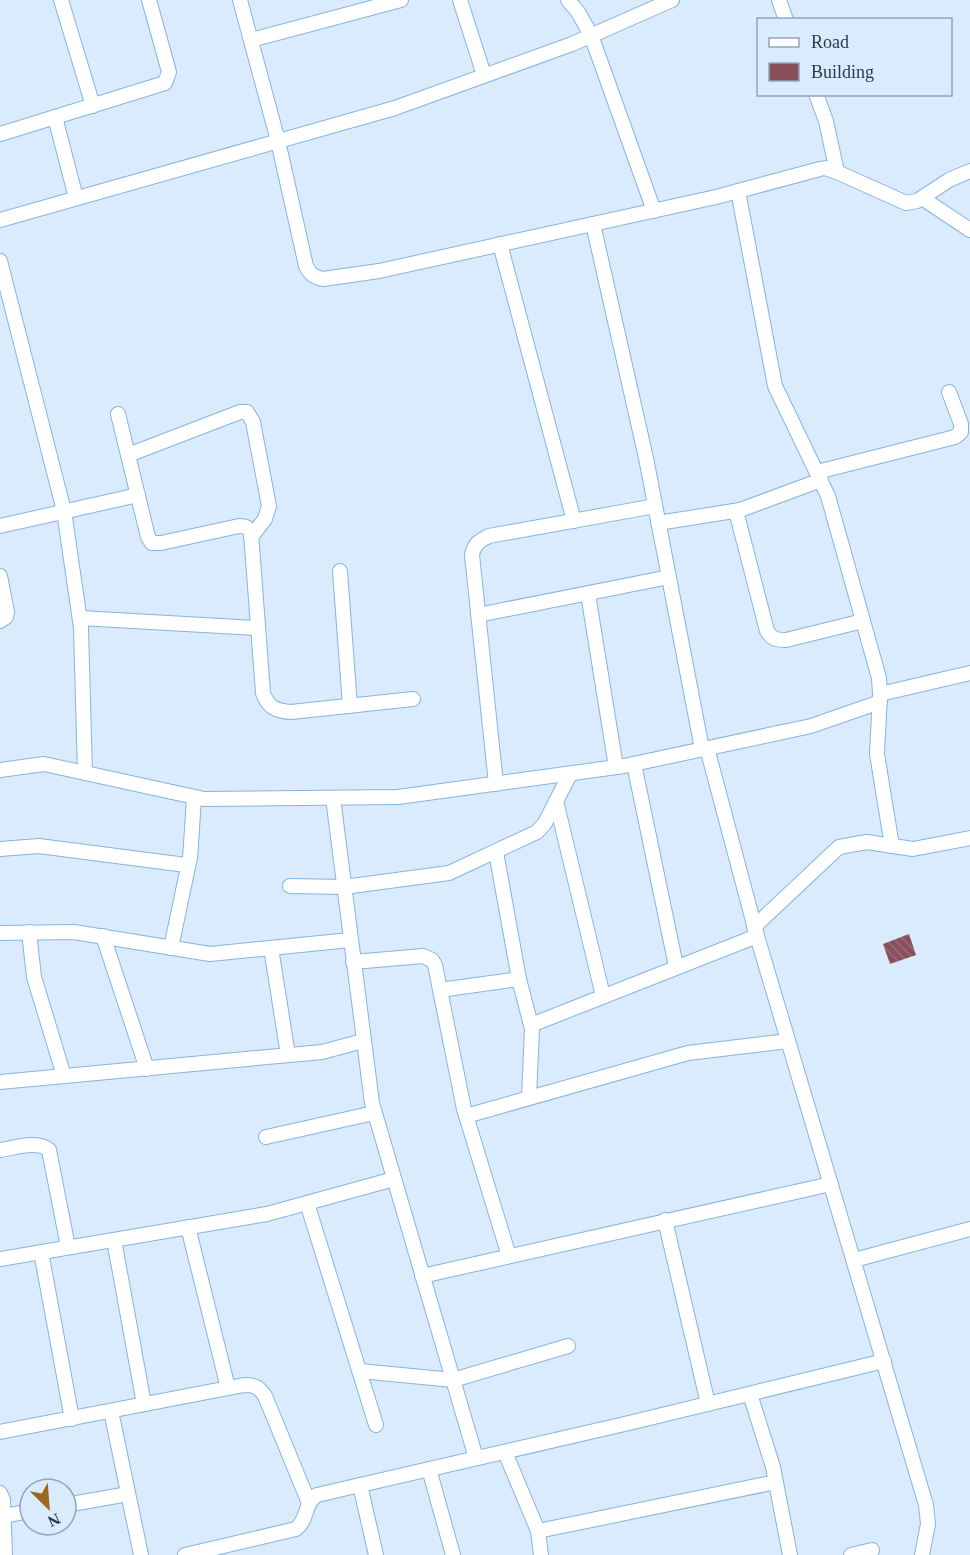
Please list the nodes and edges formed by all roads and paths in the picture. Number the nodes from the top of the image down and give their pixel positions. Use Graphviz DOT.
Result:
graph roads {
  1 [pos="61,0"];
  2 [pos="149,0"];
  3 [pos="240,0"];
  4 [pos="401,0"];
  5 [pos="460,0"];
  6 [pos="568,0"];
  7 [pos="672,0"];
  8 [pos="779,0"];
  9 [pos="785,18"];
  10 [pos="591,35"];
  11 [pos="251,40"];
  12 [pos="484,75"];
  13 [pos="817,96"];
  14 [pos="93,106"];
  15 [pos="55,117"];
  16 [pos="0,134"];
  17 [pos="279,141"];
  18 [pos="970,171"];
  19 [pos="837,172"];
  20 [pos="738,191"];
  21 [pos="76,198"];
  22 [pos="922,198"];
  23 [pos="654,211"];
  24 [pos="0,220"];
  25 [pos="593,224"];
  26 [pos="970,230"];
  27 [pos="500,244"];
  28 [pos="0,261"];
  29 [pos="949,392"];
  30 [pos="118,414"];
  31 [pos="128,455"];
  32 [pos="819,476"];
  33 [pos="138,495"];
  34 [pos="655,506"];
  35 [pos="64,511"];
  36 [pos="736,511"];
  37 [pos="574,520"];
  38 [pos="658,523"];
  39 [pos="0,526"];
  40 [pos="251,537"];
  41 [pos="340,571"];
  42 [pos="0,576"];
  43 [pos="669,577"];
  44 [pos="588,594"];
  45 [pos="478,615"];
  46 [pos="80,618"];
  47 [pos="0,621"];
  48 [pos="863,621"];
  49 [pos="258,628"];
  50 [pos="970,673"];
  51 [pos="880,698"];
  52 [pos="413,699"];
  53 [pos="350,706"];
  54 [pos="705,749"];
  55 [pos="634,764"];
  56 [pos="616,767"];
  57 [pos="0,770"];
  58 [pos="85,773"];
  59 [pos="570,774"];
  60 [pos="496,784"];
  61 [pos="194,798"];
  62 [pos="333,798"];
  63 [pos="556,801"];
  64 [pos="970,838"];
  65 [pos="892,846"];
  66 [pos="0,849"];
  67 [pos="496,852"];
  68 [pos="189,862"];
  69 [pos="290,886"];
  70 [pos="344,887"];
  71 [pos="755,931"];
  72 [pos="28,932"];
  73 [pos="0,933"];
  74 [pos="103,936"];
  75 [pos="350,940"];
  76 [pos="171,948"];
  77 [pos="271,948"];
  78 [pos="353,962"];
  79 [pos="676,966"];
  80 [pos="519,979"];
  81 [pos="440,990"];
  82 [pos="603,996"];
  83 [pos="531,1025"];
  84 [pos="363,1041"];
  85 [pos="788,1041"];
  86 [pos="288,1055"];
  87 [pos="147,1069"];
  88 [pos="64,1076"];
  89 [pos="0,1082"];
  90 [pos="529,1097"];
  91 [pos="374,1113"];
  92 [pos="466,1116"];
  93 [pos="266,1137"];
  94 [pos="0,1150"];
  95 [pos="394,1179"];
  96 [pos="831,1184"];
  97 [pos="308,1203"];
  98 [pos="665,1220"];
  99 [pos="188,1227"];
  100 [pos="970,1229"];
  101 [pos="114,1240"];
  102 [pos="69,1247"];
  103 [pos="41,1252"];
  104 [pos="509,1256"];
  105 [pos="0,1259"];
  106 [pos="854,1260"];
  107 [pos="422,1276"];
  108 [pos="568,1346"];
  109 [pos="884,1361"];
  110 [pos="360,1371"];
  111 [pos="453,1380"];
  112 [pos="228,1388"];
  113 [pos="750,1394"];
  114 [pos="144,1404"];
  115 [pos="708,1404"];
  116 [pos="111,1411"];
  117 [pos="72,1419"];
  118 [pos="376,1425"];
  119 [pos="0,1432"];
  120 [pos="505,1452"];
  121 [pos="476,1458"];
  122 [pos="429,1469"];
  123 [pos="776,1482"];
  124 [pos="360,1485"];
  125 [pos="0,1493"];
  126 [pos="128,1494"];
  127 [pos="78,1503"];
  128 [pos="309,1503"];
  129 [pos="18,1513"];
  130 [pos="4,1515"];
  131 [pos="538,1531"];
  132 [pos="872,1550"];
  133 [pos="216,1552"];
  134 [pos="5,1555"];
  135 [pos="141,1555"];
  136 [pos="185,1555"];
  137 [pos="376,1555"];
  138 [pos="453,1555"];
  139 [pos="541,1555"];
  140 [pos="790,1555"];
  141 [pos="851,1555"];
  142 [pos="922,1555"];
  1 -- 14 [label="street"];
  2 -- 14 [label="street"];
  3 -- 11 [label="street"];
  4 -- 11 [label="street"];
  5 -- 12 [label="street"];
  6 -- 10 [label="street"];
  7 -- 10 [label="street"];
  8 -- 9 [label="street"];
  10 -- 12 [label="street"];
  10 -- 23 [label="street"];
  11 -- 17 [label="street"];
  12 -- 17 [label="street"];
  13 -- 19 [label="street"];
  14 -- 15 [label="street"];
  15 -- 16 [label="street"];
  15 -- 21 [label="street"];
  17 -- 21 [label="street"];
  17 -- 27 [label="street"];
  18 -- 22 [label="street"];
  19 -- 20 [label="street"];
  19 -- 22 [label="street"];
  20 -- 23 [label="street"];
  20 -- 32 [label="street"];
  21 -- 24 [label="street"];
  22 -- 26 [label="street"];
  23 -- 25 [label="street"];
  25 -- 27 [label="street"];
  25 -- 34 [label="street"];
  27 -- 37 [label="street"];
  28 -- 35 [label="street"];
  29 -- 32 [label="street"];
  30 -- 31 [label="street"];
  31 -- 33 [label="street"];
  31 -- 40 [label="street"];
  32 -- 36 [label="street"];
  32 -- 48 [label="street"];
  33 -- 35 [label="street"];
  33 -- 40 [label="street"];
  34 -- 37 [label="street"];
  34 -- 38 [label="street"];
  35 -- 39 [label="street"];
  35 -- 46 [label="street"];
  36 -- 38 [label="street"];
  36 -- 48 [label="street"];
  37 -- 45 [label="street"];
  38 -- 43 [label="street"];
  40 -- 49 [label="street"];
  41 -- 53 [label="street"];
  42 -- 47 [label="street"];
  43 -- 44 [label="street"];
  43 -- 54 [label="street"];
  44 -- 45 [label="street"];
  44 -- 56 [label="street"];
  45 -- 60 [label="street"];
  46 -- 49 [label="street"];
  46 -- 58 [label="street"];
  48 -- 51 [label="street"];
  49 -- 53 [label="street"];
  50 -- 51 [label="street"];
  51 -- 54 [label="street"];
  51 -- 65 [label="street"];
  52 -- 53 [label="street"];
  54 -- 55 [label="street"];
  54 -- 71 [label="street"];
  55 -- 56 [label="street"];
  55 -- 79 [label="street"];
  56 -- 59 [label="street"];
  57 -- 58 [label="street"];
  58 -- 61 [label="street"];
  59 -- 60 [label="street"];
  59 -- 63 [label="street"];
  60 -- 62 [label="street"];
  61 -- 62 [label="street"];
  61 -- 68 [label="street"];
  62 -- 70 [label="street"];
  63 -- 67 [label="street"];
  63 -- 82 [label="street"];
  64 -- 65 [label="street"];
  65 -- 71 [label="street"];
  66 -- 68 [label="street"];
  67 -- 70 [label="street"];
  67 -- 80 [label="street"];
  68 -- 76 [label="street"];
  69 -- 70 [label="street"];
  70 -- 75 [label="street"];
  71 -- 79 [label="street"];
  71 -- 85 [label="street"];
  72 -- 73 [label="street"];
  72 -- 74 [label="street"];
  72 -- 88 [label="street"];
  74 -- 76 [label="street"];
  74 -- 87 [label="street"];
  75 -- 77 [label="street"];
  75 -- 78 [label="street"];
  76 -- 77 [label="street"];
  77 -- 86 [label="street"];
  78 -- 81 [label="street"];
  78 -- 84 [label="street"];
  79 -- 82 [label="street"];
  80 -- 81 [label="street"];
  80 -- 83 [label="street"];
  81 -- 92 [label="street"];
  82 -- 83 [label="street"];
  83 -- 90 [label="street"];
  84 -- 86 [label="street"];
  84 -- 91 [label="street"];
  85 -- 90 [label="street"];
  85 -- 96 [label="street"];
  86 -- 87 [label="street"];
  87 -- 88 [label="street"];
  88 -- 89 [label="street"];
  90 -- 92 [label="street"];
  91 -- 93 [label="street"];
  91 -- 95 [label="street"];
  92 -- 104 [label="street"];
  94 -- 102 [label="street"];
  95 -- 97 [label="street"];
  95 -- 107 [label="street"];
  96 -- 98 [label="street"];
  96 -- 106 [label="street"];
  97 -- 99 [label="street"];
  97 -- 110 [label="street"];
  98 -- 104 [label="street"];
  98 -- 115 [label="street"];
  99 -- 101 [label="street"];
  99 -- 112 [label="street"];
  100 -- 106 [label="street"];
  101 -- 102 [label="street"];
  101 -- 114 [label="street"];
  102 -- 103 [label="street"];
  103 -- 105 [label="street"];
  103 -- 117 [label="street"];
  104 -- 107 [label="street"];
  106 -- 109 [label="street"];
  107 -- 111 [label="street"];
  108 -- 111 [label="street"];
  109 -- 113 [label="street"];
  109 -- 142 [label="street"];
  110 -- 111 [label="street"];
  110 -- 118 [label="street"];
  111 -- 121 [label="street"];
  112 -- 114 [label="street"];
  112 -- 128 [label="street"];
  113 -- 115 [label="street"];
  113 -- 123 [label="street"];
  114 -- 116 [label="street"];
  115 -- 120 [label="street"];
  116 -- 117 [label="street"];
  116 -- 126 [label="street"];
  117 -- 119 [label="street"];
  120 -- 121 [label="street"];
  120 -- 131 [label="street"];
  121 -- 122 [label="street"];
  122 -- 124 [label="street"];
  122 -- 138 [label="street"];
  123 -- 131 [label="street"];
  123 -- 140 [label="street"];
  124 -- 128 [label="street"];
  124 -- 137 [label="street"];
  125 -- 130 [label="street"];
  126 -- 127 [label="street"];
  126 -- 135 [label="street"];
  128 -- 133 [label="street"];
  129 -- 130 [label="street"];
  130 -- 134 [label="street"];
  131 -- 139 [label="street"];
  132 -- 141 [label="street"];
  133 -- 136 [label="street"];
}
